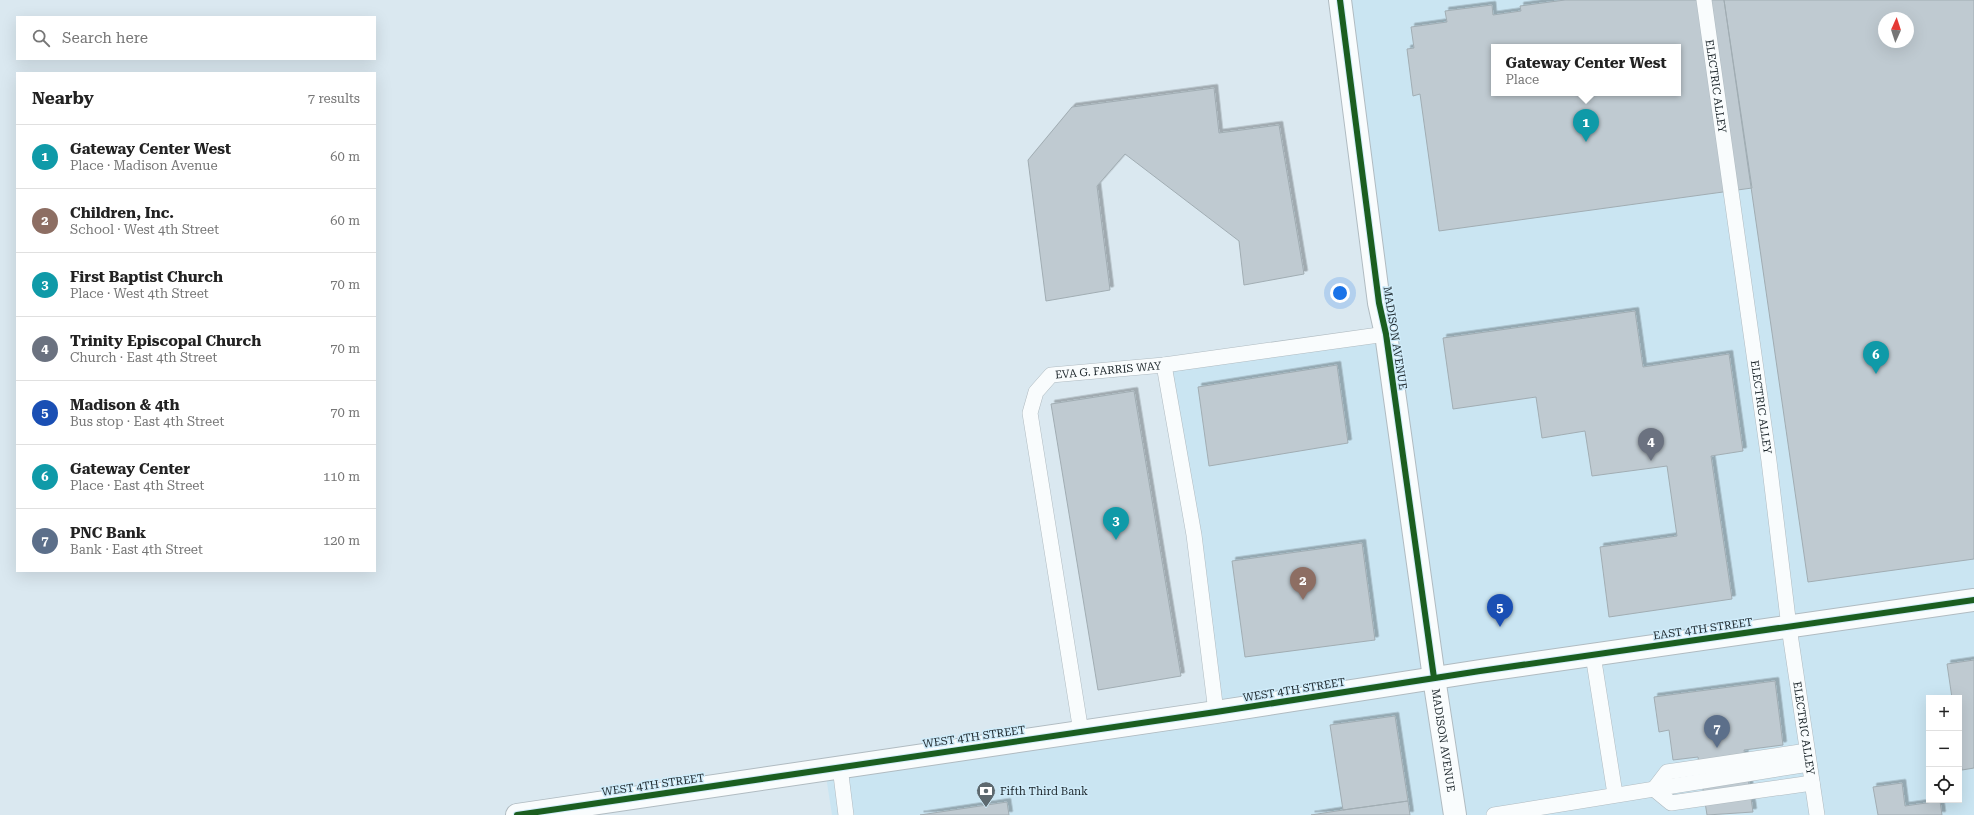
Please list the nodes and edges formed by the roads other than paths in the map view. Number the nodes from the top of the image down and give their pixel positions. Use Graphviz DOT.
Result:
graph roads {
  1 [pos="1340,0"];
  2 [pos="1704,0"];
  3 [pos="1386,334"];
  4 [pos="1164,366"];
  5 [pos="1974,600"];
  6 [pos="1789,627"];
  7 [pos="1593,655"];
  8 [pos="1434,678"];
  9 [pos="1216,712"];
  10 [pos="1081,732"];
  11 [pos="1808,758"];
  12 [pos="840,767"];
  13 [pos="1812,783"];
  14 [pos="1654,789"];
  15 [pos="1615,794"];
  16 [pos="517,815"];
  17 [pos="846,815"];
  18 [pos="1455,815"];
  19 [pos="1494,815"];
  20 [pos="1817,815"];
  1 -- 3 [label="main road, MADISON AVENUE"];
  2 -- 6 [label="lane, ELECTRIC ALLEY"];
  3 -- 4 [label="lane, EVA G. FARRIS WAY"];
  3 -- 8 [label="main road, MADISON AVENUE"];
  4 -- 9 [label="lane"];
  4 -- 10 [label="lane, EVA G. FARRIS WAY"];
  5 -- 6 [label="main road, EAST 4TH STREET"];
  6 -- 7 [label="main road, EAST 4TH STREET"];
  6 -- 11 [label="lane, ELECTRIC ALLEY"];
  7 -- 8 [label="main road, EAST 4TH STREET"];
  7 -- 15 [label="lane"];
  8 -- 9 [label="main road, WEST 4TH STREET"];
  8 -- 18 [label="main road, MADISON AVENUE"];
  9 -- 10 [label="main road, WEST 4TH STREET"];
  10 -- 12 [label="main road, WEST 4TH STREET"];
  11 -- 13 [label="lane, ELECTRIC ALLEY"];
  11 -- 14 [label="lane"];
  12 -- 16 [label="main road, WEST 4TH STREET"];
  12 -- 17 [label="lane"];
  13 -- 14 [label="lane"];
  13 -- 20 [label="lane, ELECTRIC ALLEY"];
  14 -- 15 [label="lane"];
  15 -- 19 [label="lane"];
}
